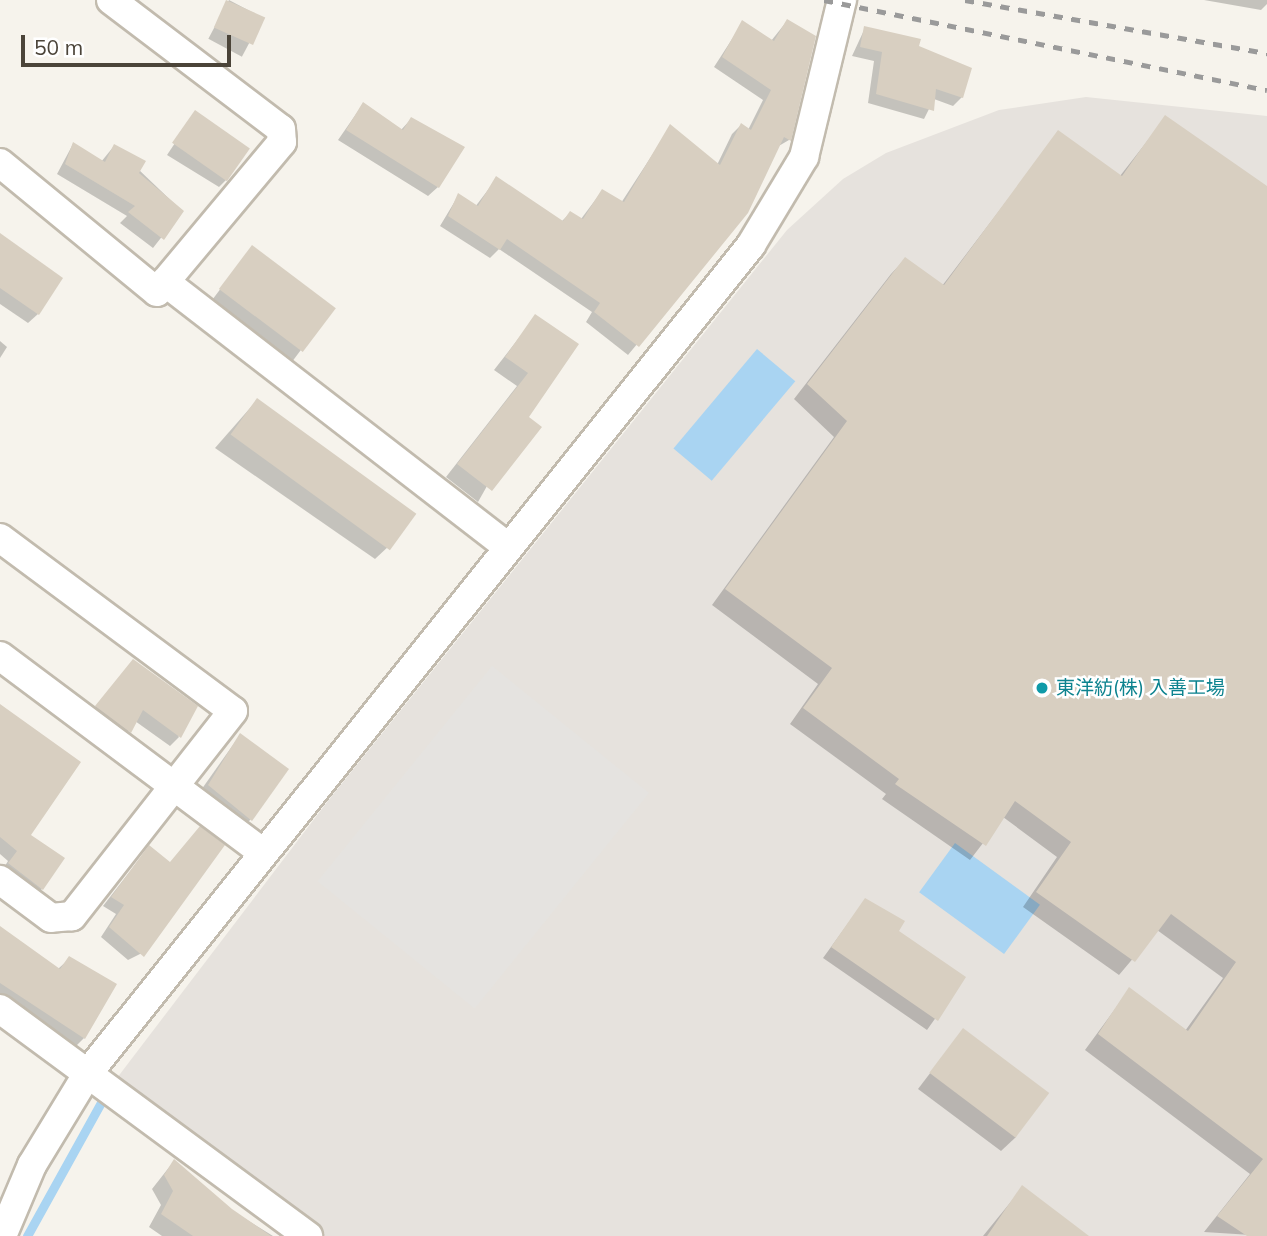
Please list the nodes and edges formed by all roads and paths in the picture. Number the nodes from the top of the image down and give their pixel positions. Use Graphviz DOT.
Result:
graph roads {
  1 [pos="111,0"];
  2 [pos="842,0"];
  3 [pos="5,177"];
  4 [pos="165,282"];
  5 [pos="0,538"];
  6 [pos="506,545"];
  7 [pos="0,656"];
  8 [pos="175,787"];
  9 [pos="261,850"];
  10 [pos="0,880"];
  11 [pos="0,1009"];
  12 [pos="88,1073"];
  13 [pos="3,1228"];
  14 [pos="308,1236"];
  1 -- 4 [label="street"];
  2 -- 6 [label="street"];
  3 -- 4 [label="street"];
  4 -- 6 [label="street"];
  5 -- 8 [label="street"];
  6 -- 9 [label="street"];
  7 -- 8 [label="street"];
  8 -- 9 [label="street"];
  8 -- 10 [label="street"];
  9 -- 12 [label="street"];
  11 -- 12 [label="street"];
  12 -- 13 [label="street"];
  12 -- 14 [label="street"];
}
